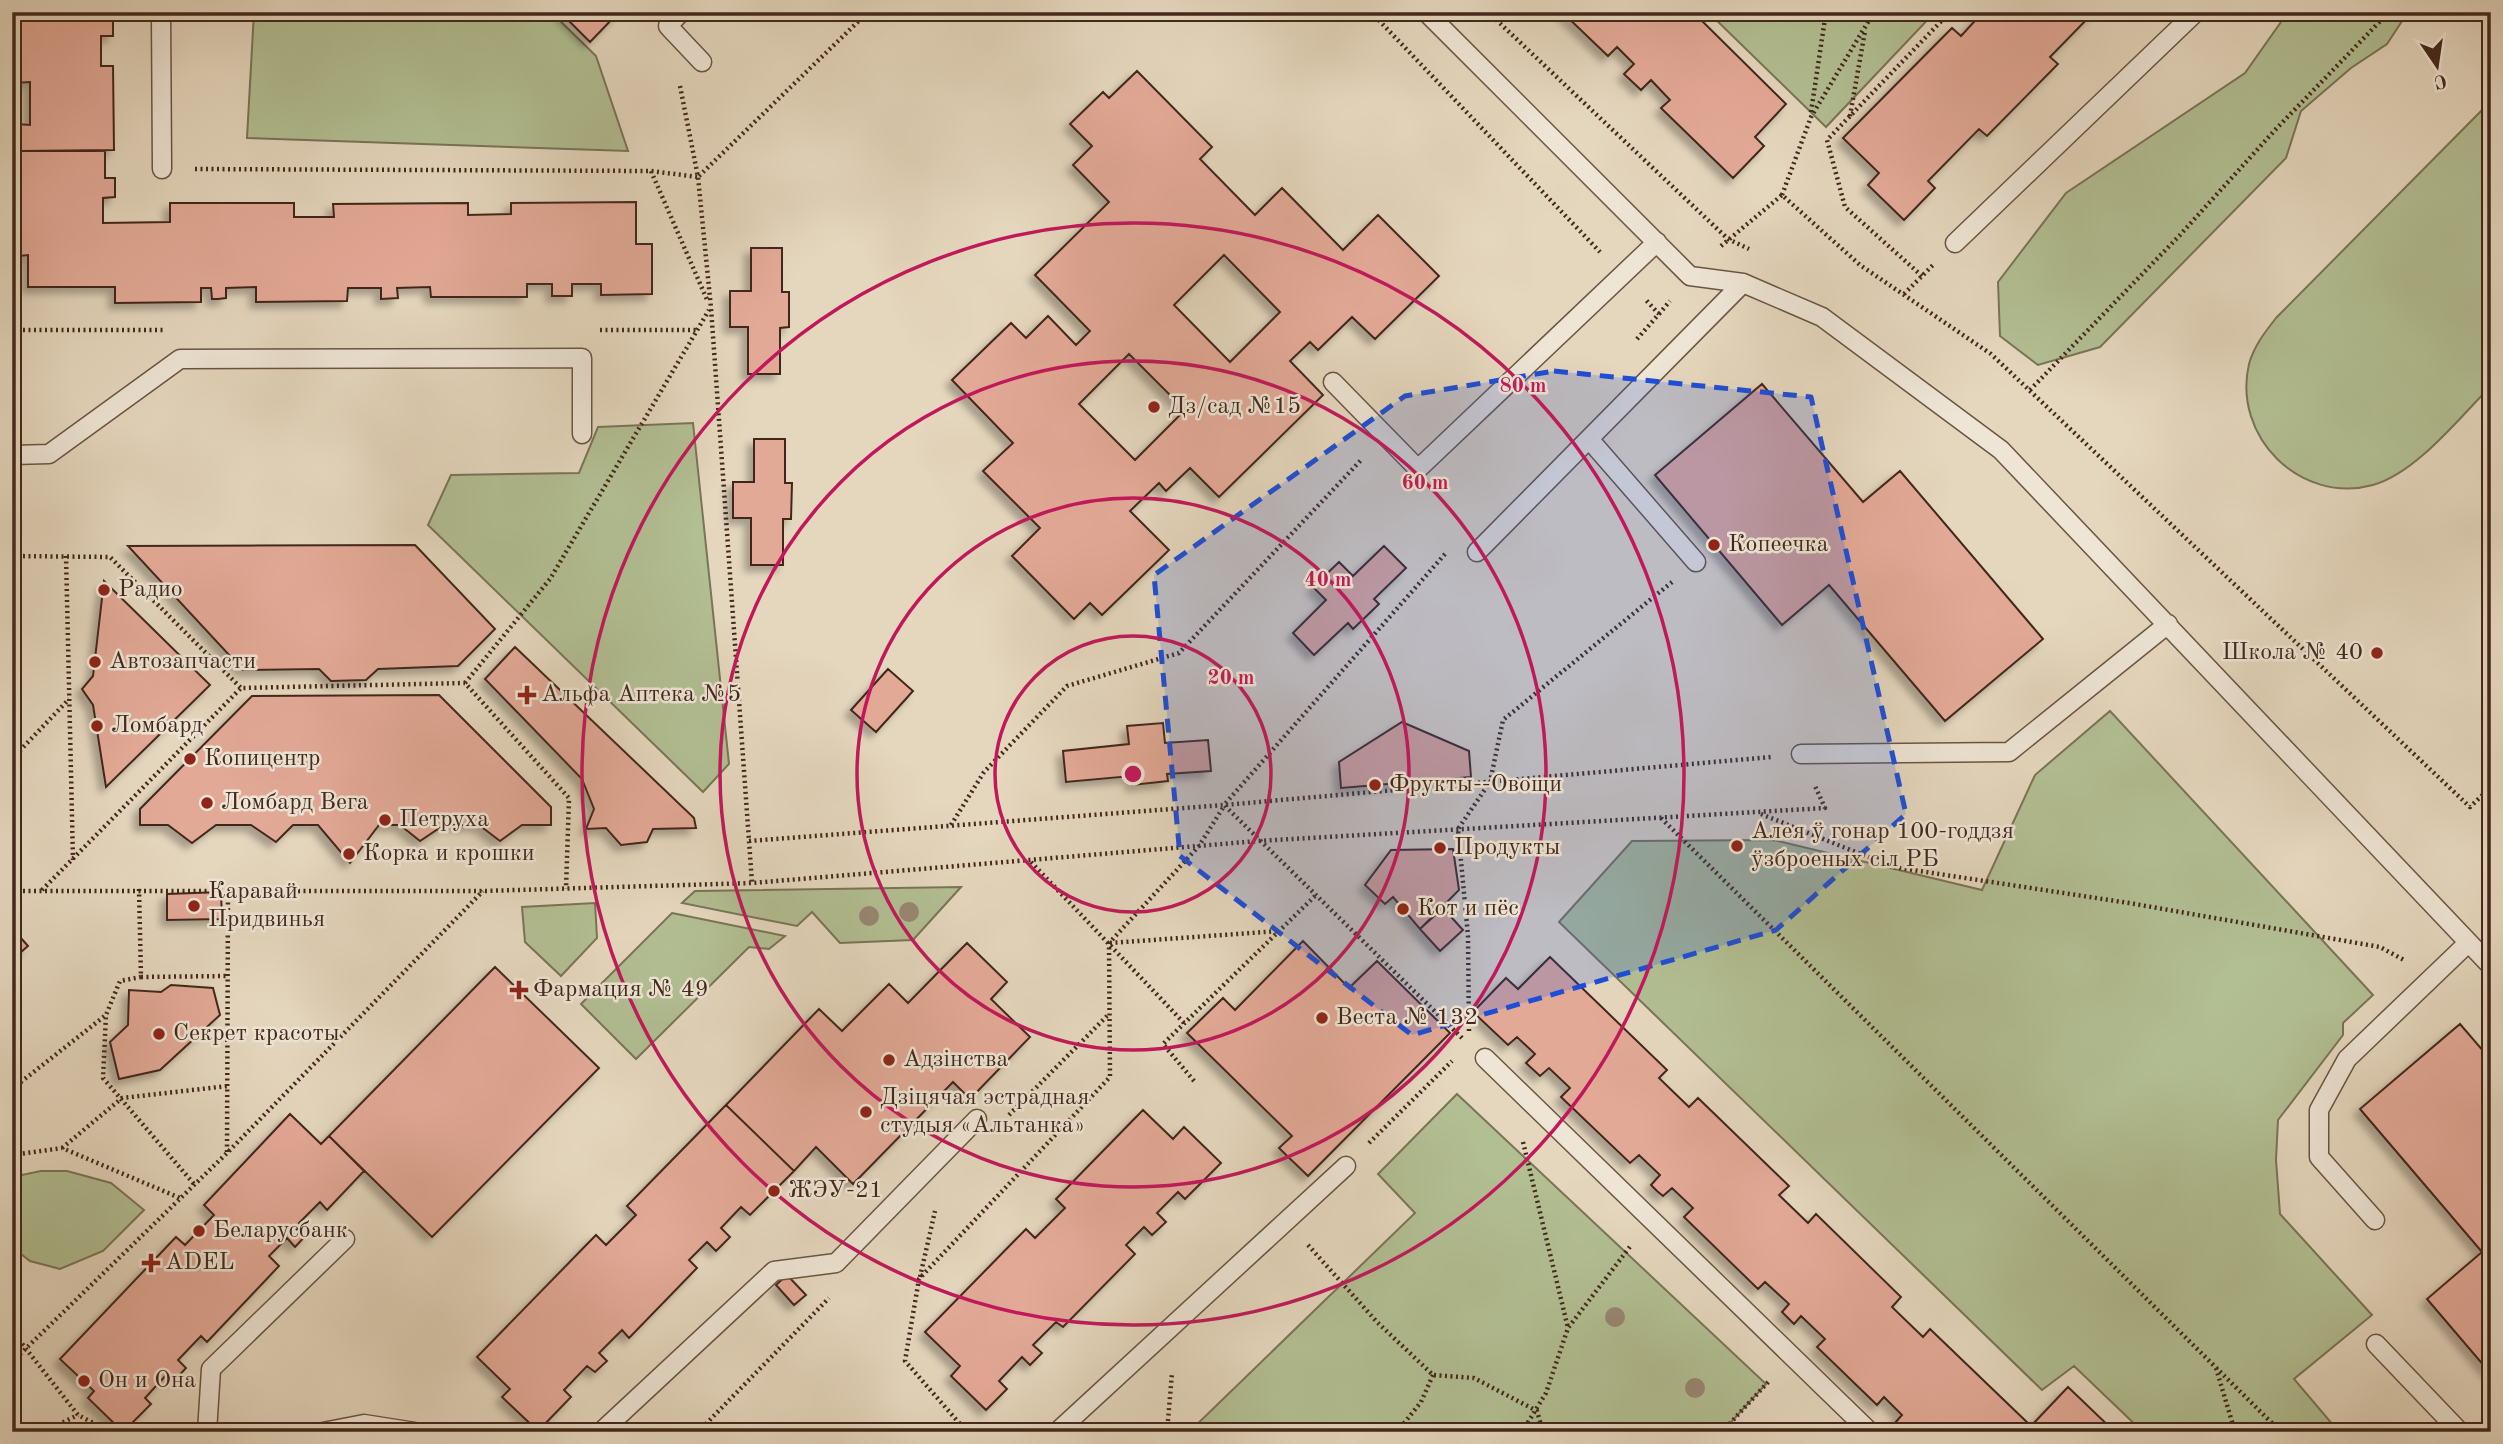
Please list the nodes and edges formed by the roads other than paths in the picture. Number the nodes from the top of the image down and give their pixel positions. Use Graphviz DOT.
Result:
graph roads {
  1 [pos="161,12"];
  2 [pos="681,12"];
  3 [pos="1426,12"];
  4 [pos="2196,12"];
  5 [pos="702,62"];
  6 [pos="162,169"];
  7 [pos="1657,242"];
  8 [pos="1955,243"];
  9 [pos="1743,284"];
  10 [pos="1333,382"];
  11 [pos="582,434"];
  12 [pos="1589,439"];
  13 [pos="12,455"];
  14 [pos="1477,552"];
  15 [pos="1696,562"];
  16 [pos="2168,624"];
  17 [pos="1801,754"];
  18 [pos="2468,943"];
  19 [pos="2491,966"];
  20 [pos="1485,1058"];
  21 [pos="977,1119"];
  22 [pos="1346,1166"];
  23 [pos="2375,1220"];
  24 [pos="345,1239"];
  25 [pos="2376,1345"];
  26 [pos="207,1432"];
  27 [pos="323,1432"];
  28 [pos="415,1432"];
  29 [pos="601,1432"];
  30 [pos="1057,1432"];
  31 [pos="1870,1432"];
  32 [pos="2460,1432"];
  1 -- 6 [label="lane"];
  2 -- 5 [label="lane"];
  3 -- 7 [label="lane"];
  4 -- 8 [label="lane"];
  7 -- 9 [label="lane"];
  7 -- 10 [label="lane"];
  9 -- 12 [label="lane"];
  9 -- 16 [label="lane"];
  11 -- 13 [label="lane"];
  12 -- 14 [label="lane"];
  12 -- 15 [label="lane"];
  16 -- 17 [label="lane"];
  16 -- 18 [label="lane"];
  18 -- 19 [label="lane"];
  18 -- 23 [label="lane"];
  20 -- 31 [label="lane"];
  21 -- 29 [label="lane"];
  22 -- 30 [label="lane"];
  24 -- 26 [label="lane"];
  25 -- 32 [label="lane"];
  27 -- 28 [label="lane"];
}
